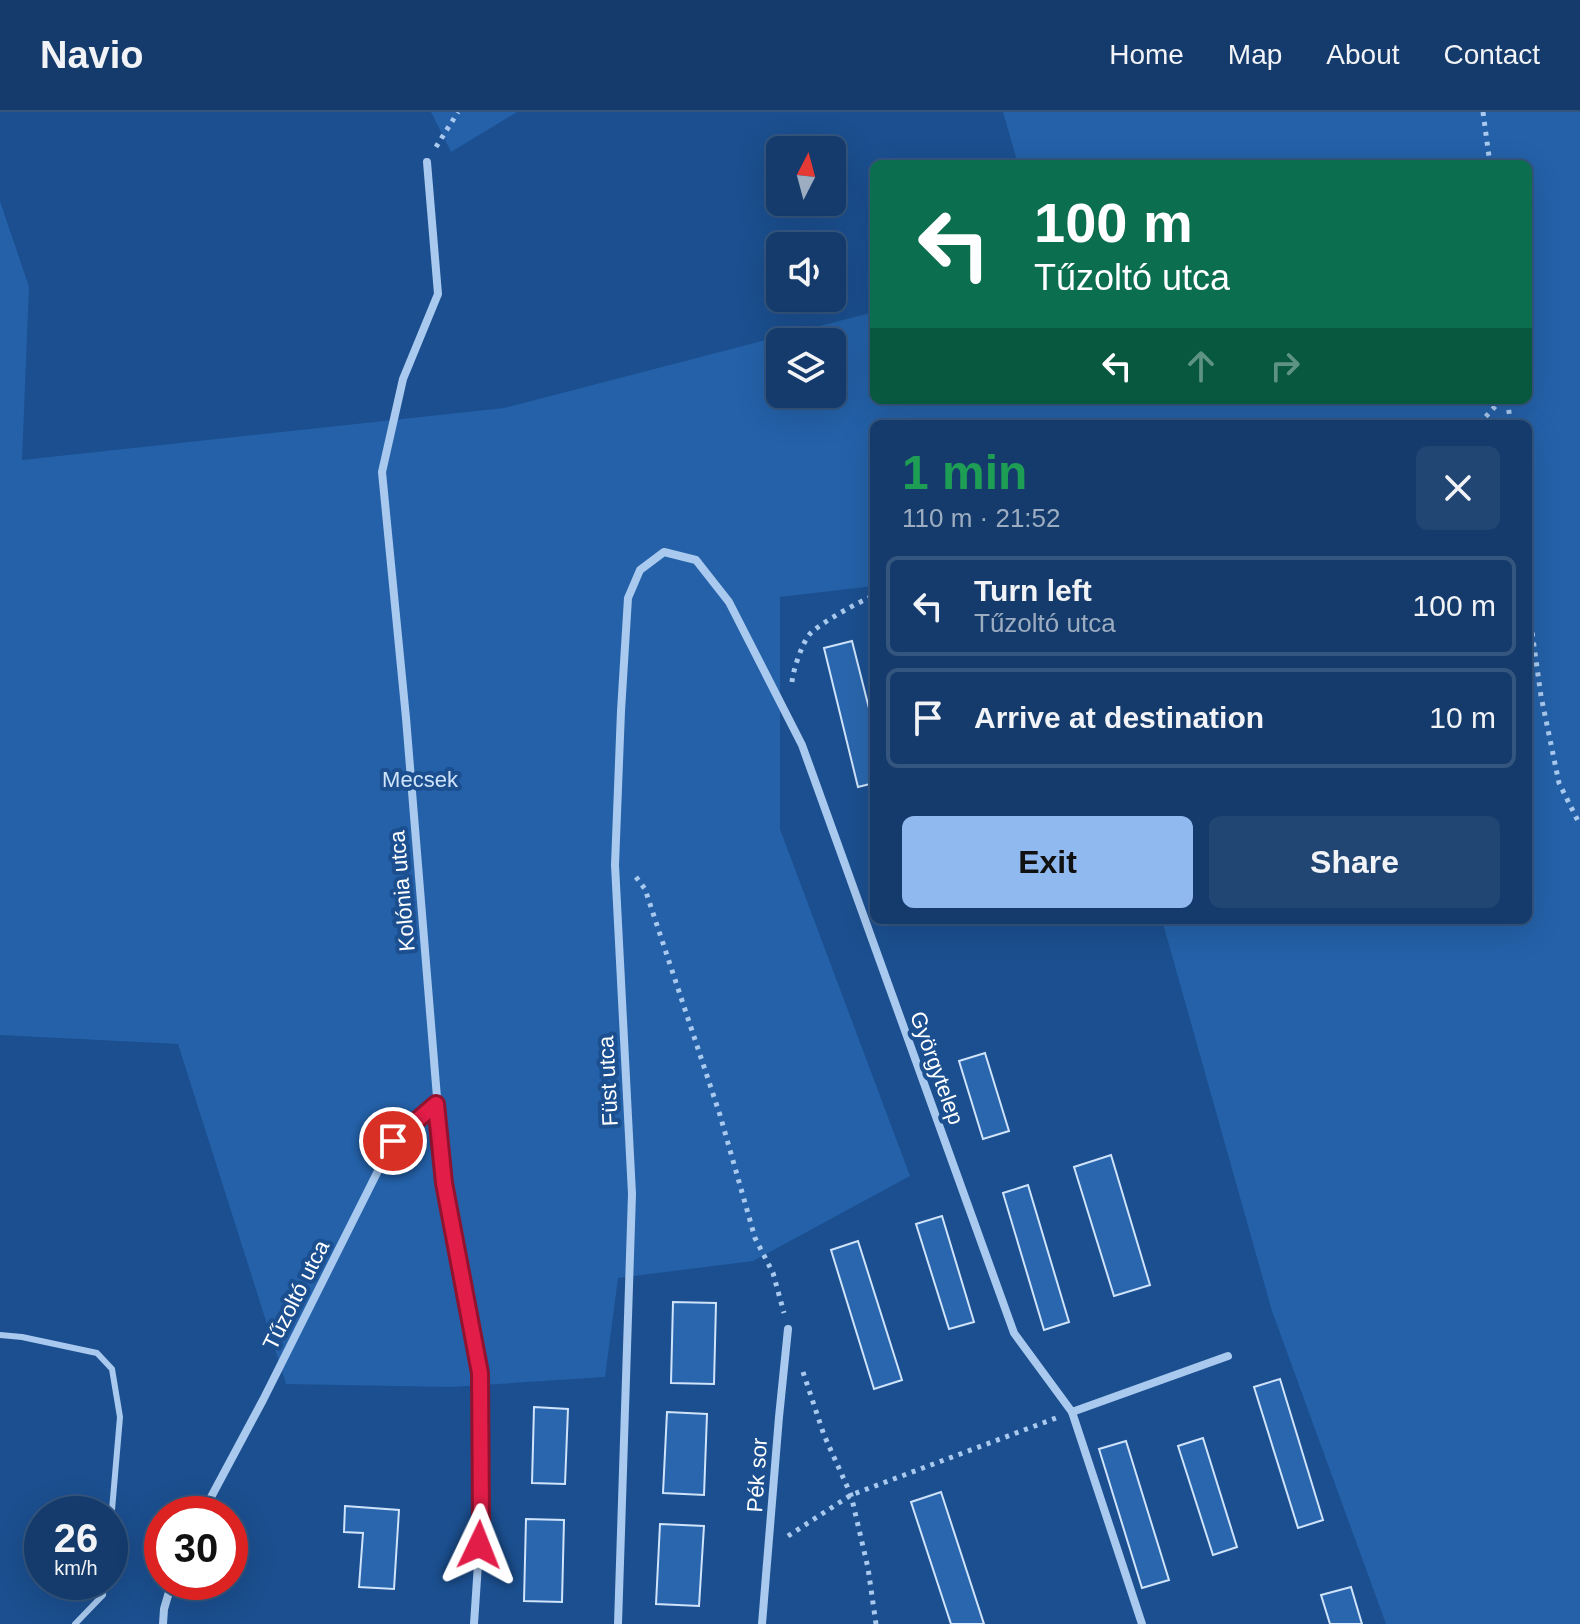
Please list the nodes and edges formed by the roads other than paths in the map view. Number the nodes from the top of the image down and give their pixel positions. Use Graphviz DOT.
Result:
graph roads {
  1 [pos="427,162"];
  2 [pos="664,552"];
  3 [pos="436,1104"];
  4 [pos="788,1329"];
  5 [pos="0,1335"];
  6 [pos="1228,1356"];
  7 [pos="1072,1412"];
  8 [pos="113,1496"];
  9 [pos="212,1496"];
  10 [pos="98,1600"];
  11 [pos="167,1600"];
  12 [pos="75,1624"];
  13 [pos="163,1624"];
  14 [pos="474,1624"];
  15 [pos="618,1624"];
  16 [pos="762,1624"];
  17 [pos="1142,1624"];
  1 -- 3 [label="street, Kolónia utca"];
  2 -- 7 [label="street, Györgytelep"];
  2 -- 15 [label="street, Füst utca"];
  3 -- 9 [label="street, Tűzoltó utca"];
  3 -- 14 [label="street, Kolónia utca"];
  4 -- 16 [label="street, Pék sor"];
  5 -- 8 [label="lane"];
  6 -- 7 [label="street"];
  7 -- 17 [label="street, Györgytelep"];
  10 -- 12 [label="lane"];
  11 -- 13 [label="street"];
}
